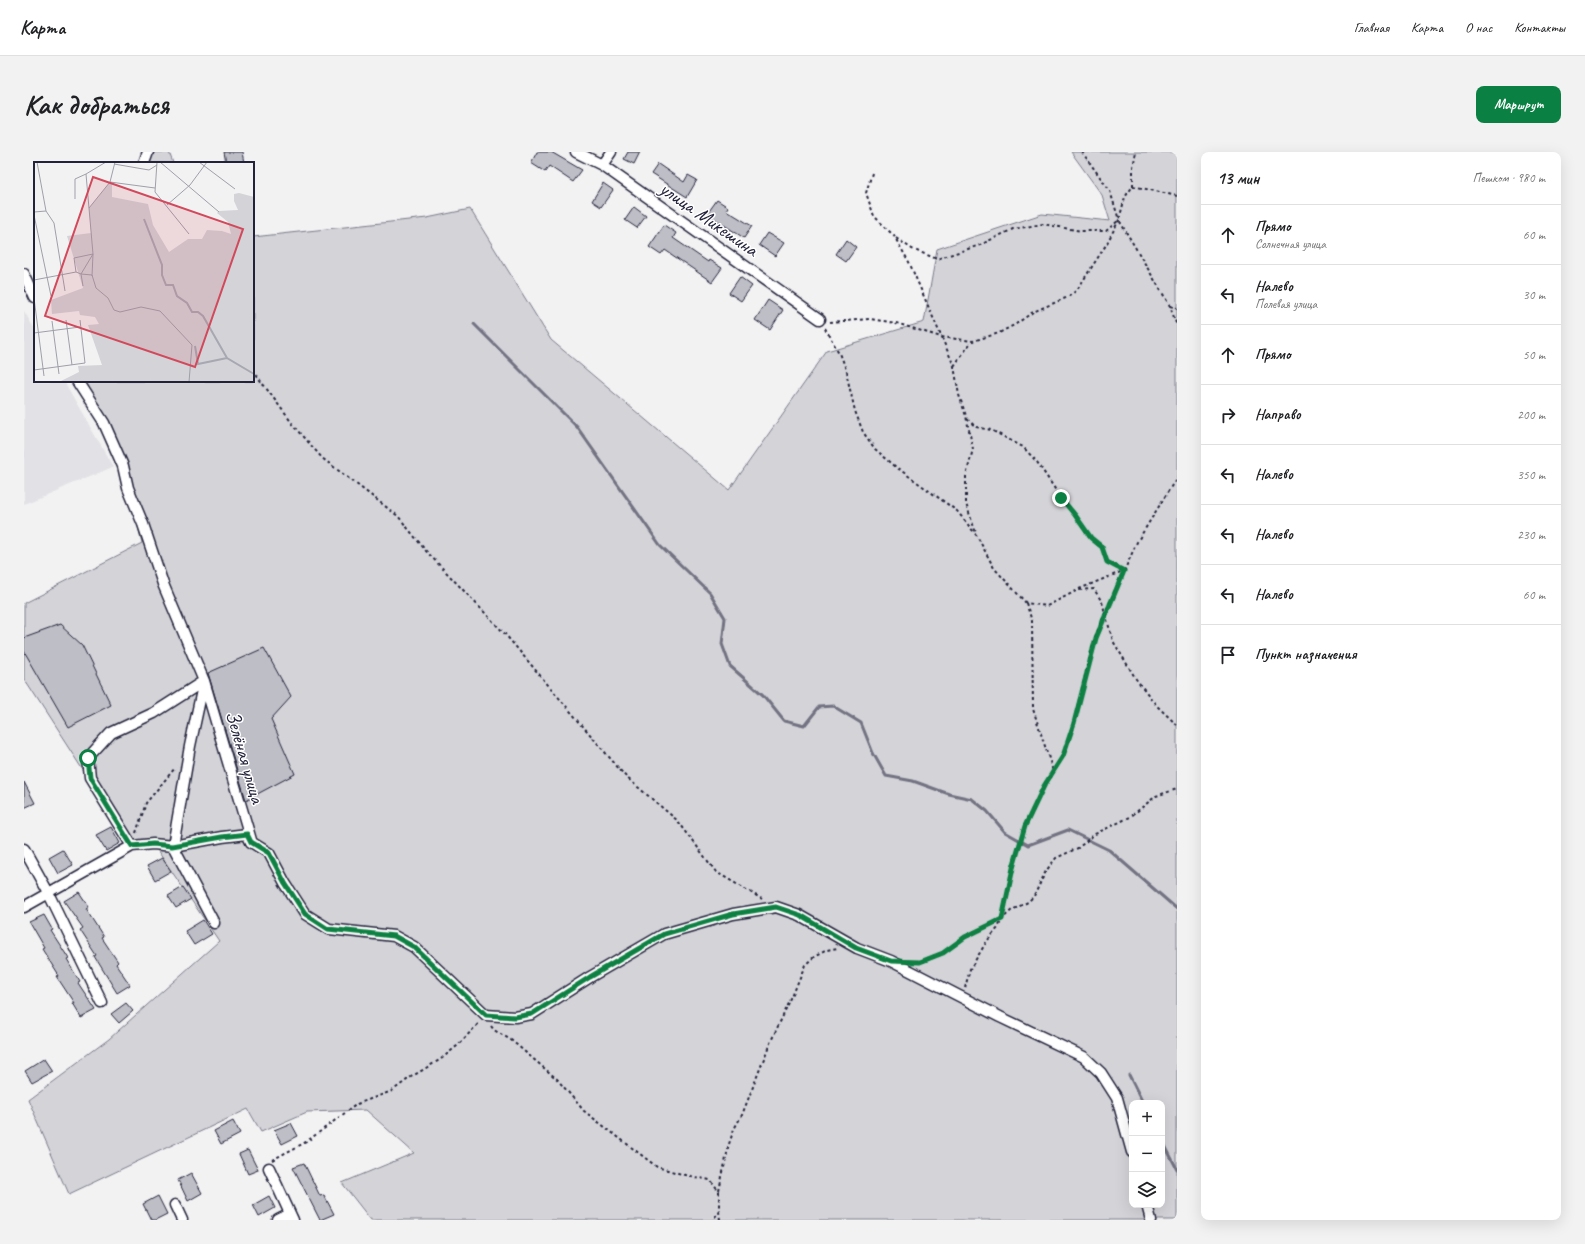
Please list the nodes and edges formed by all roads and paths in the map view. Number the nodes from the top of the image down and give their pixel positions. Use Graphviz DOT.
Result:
graph roads {
  1 [pos="148,152"];
  2 [pos="576,152"];
  3 [pos="611,152"];
  4 [pos="1082,152"];
  5 [pos="1136,152"];
  6 [pos="144,162"];
  7 [pos="602,165"];
  8 [pos="872,173"];
  9 [pos="1133,186"];
  10 [pos="1177,196"];
  11 [pos="1120,220"];
  12 [pos="894,236"];
  13 [pos="24,274"];
  14 [pos="34,296"];
  15 [pos="1170,306"];
  16 [pos="1177,308"];
  17 [pos="820,320"];
  18 [pos="1177,326"];
  19 [pos="941,337"];
  20 [pos="973,341"];
  21 [pos="954,366"];
  22 [pos="254,370"];
  23 [pos="78,382"];
  24 [pos="966,418"];
  25 [pos="1177,477"];
  26 [pos="977,536"];
  27 [pos="1124,571"];
  28 [pos="1078,590"];
  29 [pos="1026,603"];
  30 [pos="1105,614"];
  31 [pos="204,682"];
  32 [pos="1177,725"];
  33 [pos="179,764"];
  34 [pos="1053,772"];
  35 [pos="1177,790"];
  36 [pos="251,842"];
  37 [pos="132,846"];
  38 [pos="172,846"];
  39 [pos="24,849"];
  40 [pos="49,894"];
  41 [pos="24,907"];
  42 [pos="776,907"];
  43 [pos="1002,919"];
  44 [pos="214,923"];
  45 [pos="856,948"];
  46 [pos="913,962"];
  47 [pos="962,997"];
  48 [pos="102,1003"];
  49 [pos="486,1015"];
  50 [pos="1129,1141"];
  51 [pos="269,1168"];
  52 [pos="719,1192"];
  53 [pos="174,1205"];
  54 [pos="1148,1208"];
  55 [pos="719,1211"];
  56 [pos="292,1217"];
  57 [pos="182,1220"];
  58 [pos="278,1220"];
  59 [pos="713,1220"];
  60 [pos="720,1220"];
  61 [pos="1151,1220"];
  1 -- 6 [label="street"];
  2 -- 7 [label="street, улица Микешина"];
  3 -- 7 [label="street"];
  4 -- 11 [label="path"];
  5 -- 9 [label="path"];
  7 -- 17 [label="street, улица Микешина"];
  8 -- 12 [label="path"];
  9 -- 10 [label="path"];
  9 -- 11 [label="path"];
  11 -- 12 [label="path"];
  11 -- 15 [label="path"];
  11 -- 20 [label="path"];
  12 -- 19 [label="path"];
  13 -- 14 [label="street"];
  15 -- 16 [label="path"];
  15 -- 18 [label="path"];
  17 -- 19 [label="path"];
  17 -- 26 [label="path"];
  19 -- 20 [label="path"];
  19 -- 21 [label="path"];
  20 -- 21 [label="path"];
  21 -- 24 [label="path"];
  22 -- 42 [label="path"];
  23 -- 31 [label="street, Зелёная улица"];
  24 -- 26 [label="path"];
  24 -- 27 [label="path"];
  25 -- 27 [label="path"];
  26 -- 29 [label="path"];
  27 -- 28 [label="path"];
  27 -- 30 [label="path"];
  28 -- 29 [label="path"];
  28 -- 30 [label="path"];
  29 -- 34 [label="path"];
  30 -- 32 [label="path"];
  30 -- 34 [label="path"];
  31 -- 36 [label="street, Зелёная улица"];
  31 -- 37 [label="street"];
  31 -- 38 [label="street"];
  33 -- 37 [label="path"];
  34 -- 43 [label="path"];
  35 -- 43 [label="path"];
  36 -- 38 [label="street"];
  36 -- 49 [label="street"];
  37 -- 38 [label="street"];
  37 -- 40 [label="street"];
  38 -- 44 [label="street"];
  39 -- 40 [label="street"];
  40 -- 41 [label="street"];
  40 -- 48 [label="street"];
  42 -- 45 [label="street"];
  42 -- 49 [label="street"];
  43 -- 46 [label="path"];
  43 -- 47 [label="path"];
  45 -- 47 [label="street"];
  45 -- 52 [label="path"];
  47 -- 50 [label="street"];
  49 -- 51 [label="path"];
  49 -- 52 [label="path"];
  51 -- 56 [label="street"];
  52 -- 55 [label="path"];
  53 -- 57 [label="street"];
  54 -- 61 [label="street"];
  55 -- 59 [label="path"];
  55 -- 60 [label="path"];
  56 -- 58 [label="street"];
}
